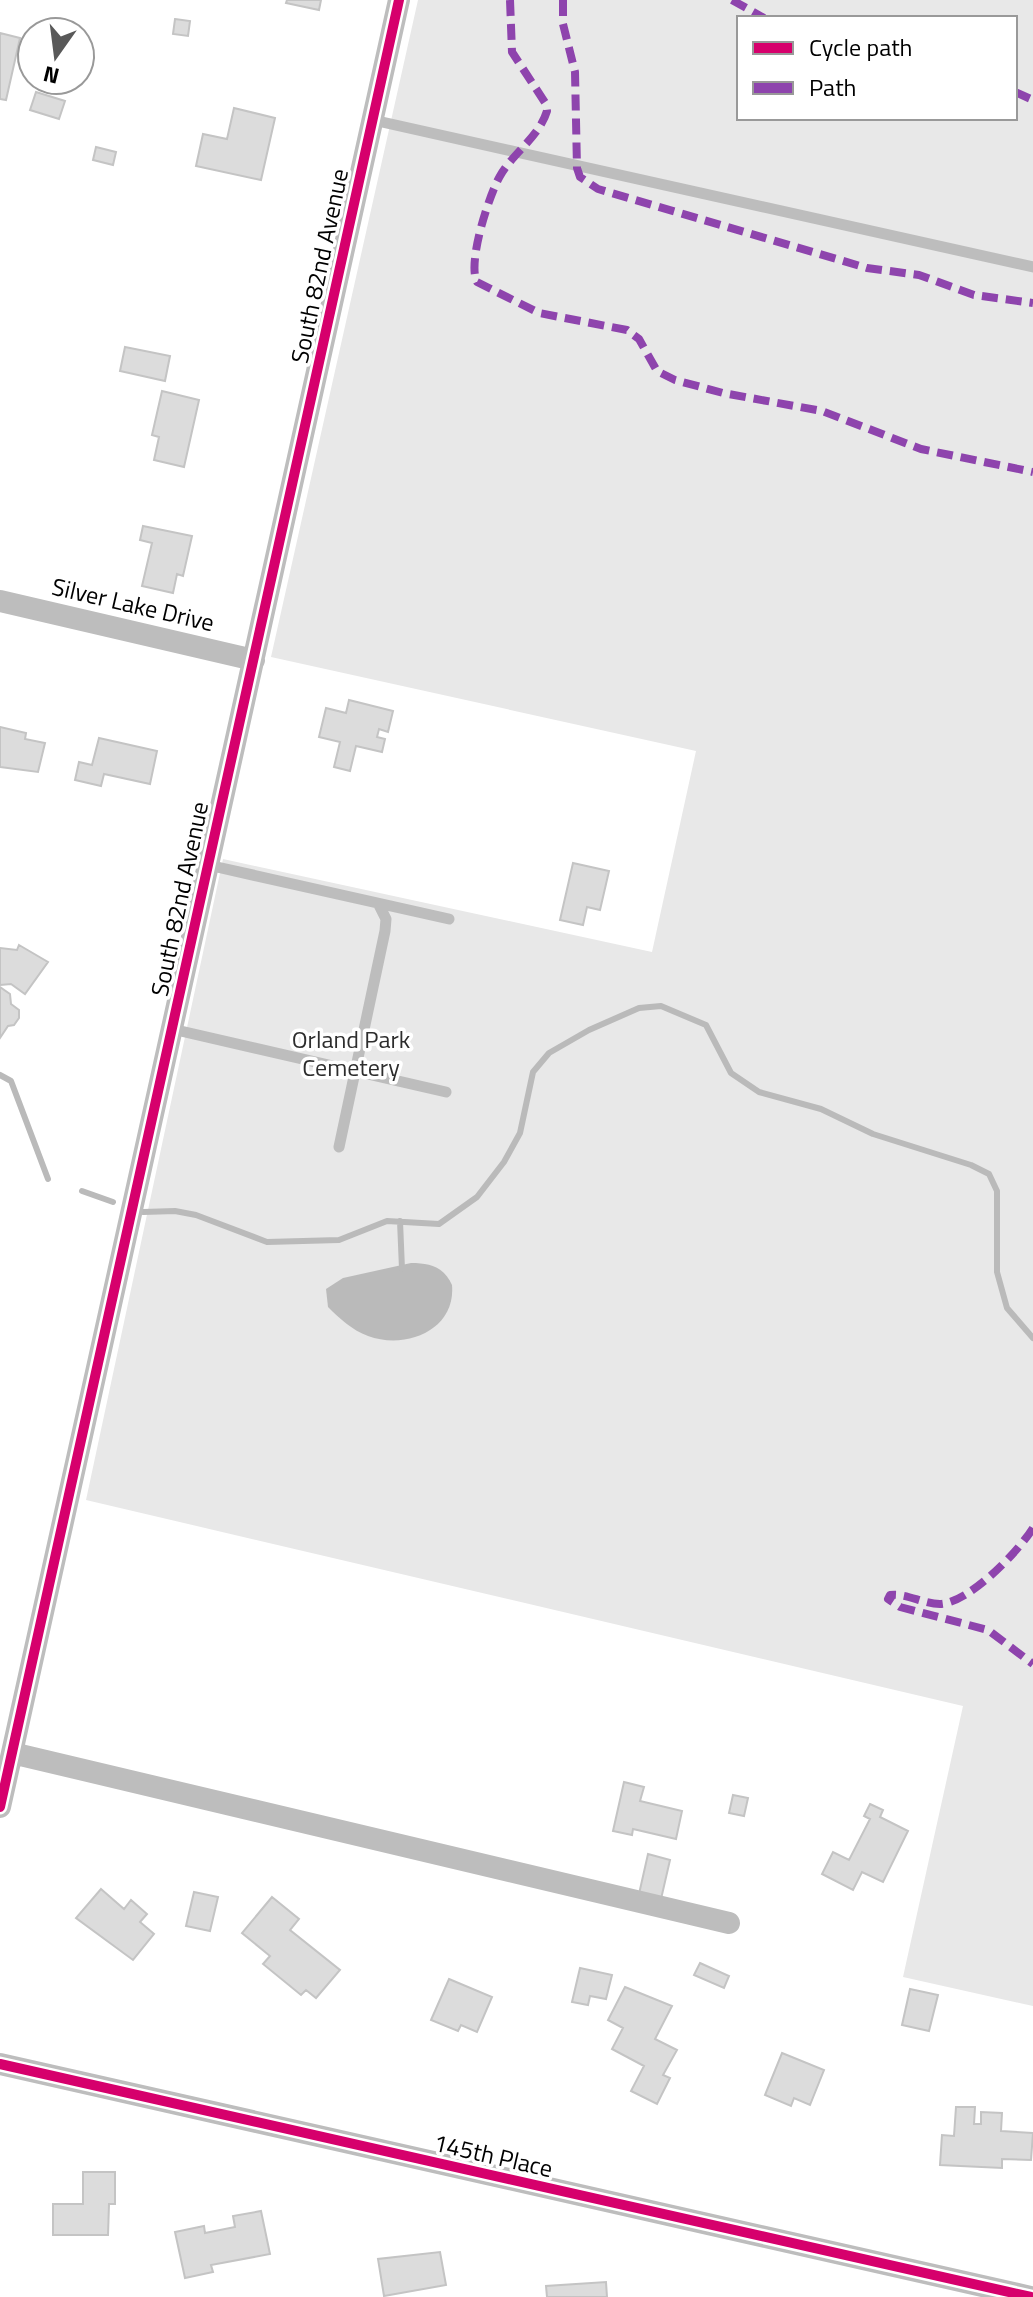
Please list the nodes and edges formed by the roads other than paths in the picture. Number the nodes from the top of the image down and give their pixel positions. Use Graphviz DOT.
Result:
graph roads {
  1 [pos="399,0"];
  2 [pos="373,120"];
  3 [pos="1033,267"];
  4 [pos="0,601"];
  5 [pos="254,660"];
  6 [pos="208,865"];
  7 [pos="379,905"];
  8 [pos="449,919"];
  9 [pos="172,1029"];
  10 [pos="355,1070"];
  11 [pos="446,1092"];
  12 [pos="339,1147"];
  13 [pos="12,1753"];
  14 [pos="2,1792"];
  15 [pos="729,1923"];
  16 [pos="0,2064"];
  17 [pos="1031,2297"];
  1 -- 2 [label="street, South 82nd Avenue"];
  2 -- 3 [label="lane"];
  2 -- 5 [label="street, South 82nd Avenue"];
  4 -- 5 [label="street, Silver Lake Drive"];
  5 -- 6 [label="street, South 82nd Avenue"];
  6 -- 7 [label="lane"];
  6 -- 9 [label="street, South 82nd Avenue"];
  7 -- 8 [label="lane"];
  7 -- 10 [label="lane"];
  9 -- 10 [label="lane"];
  9 -- 13 [label="street, South 82nd Avenue"];
  10 -- 11 [label="lane"];
  10 -- 12 [label="lane"];
  13 -- 14 [label="street, South 82nd Avenue"];
  13 -- 15 [label="street"];
  16 -- 17 [label="street, 145th Place"];
}
